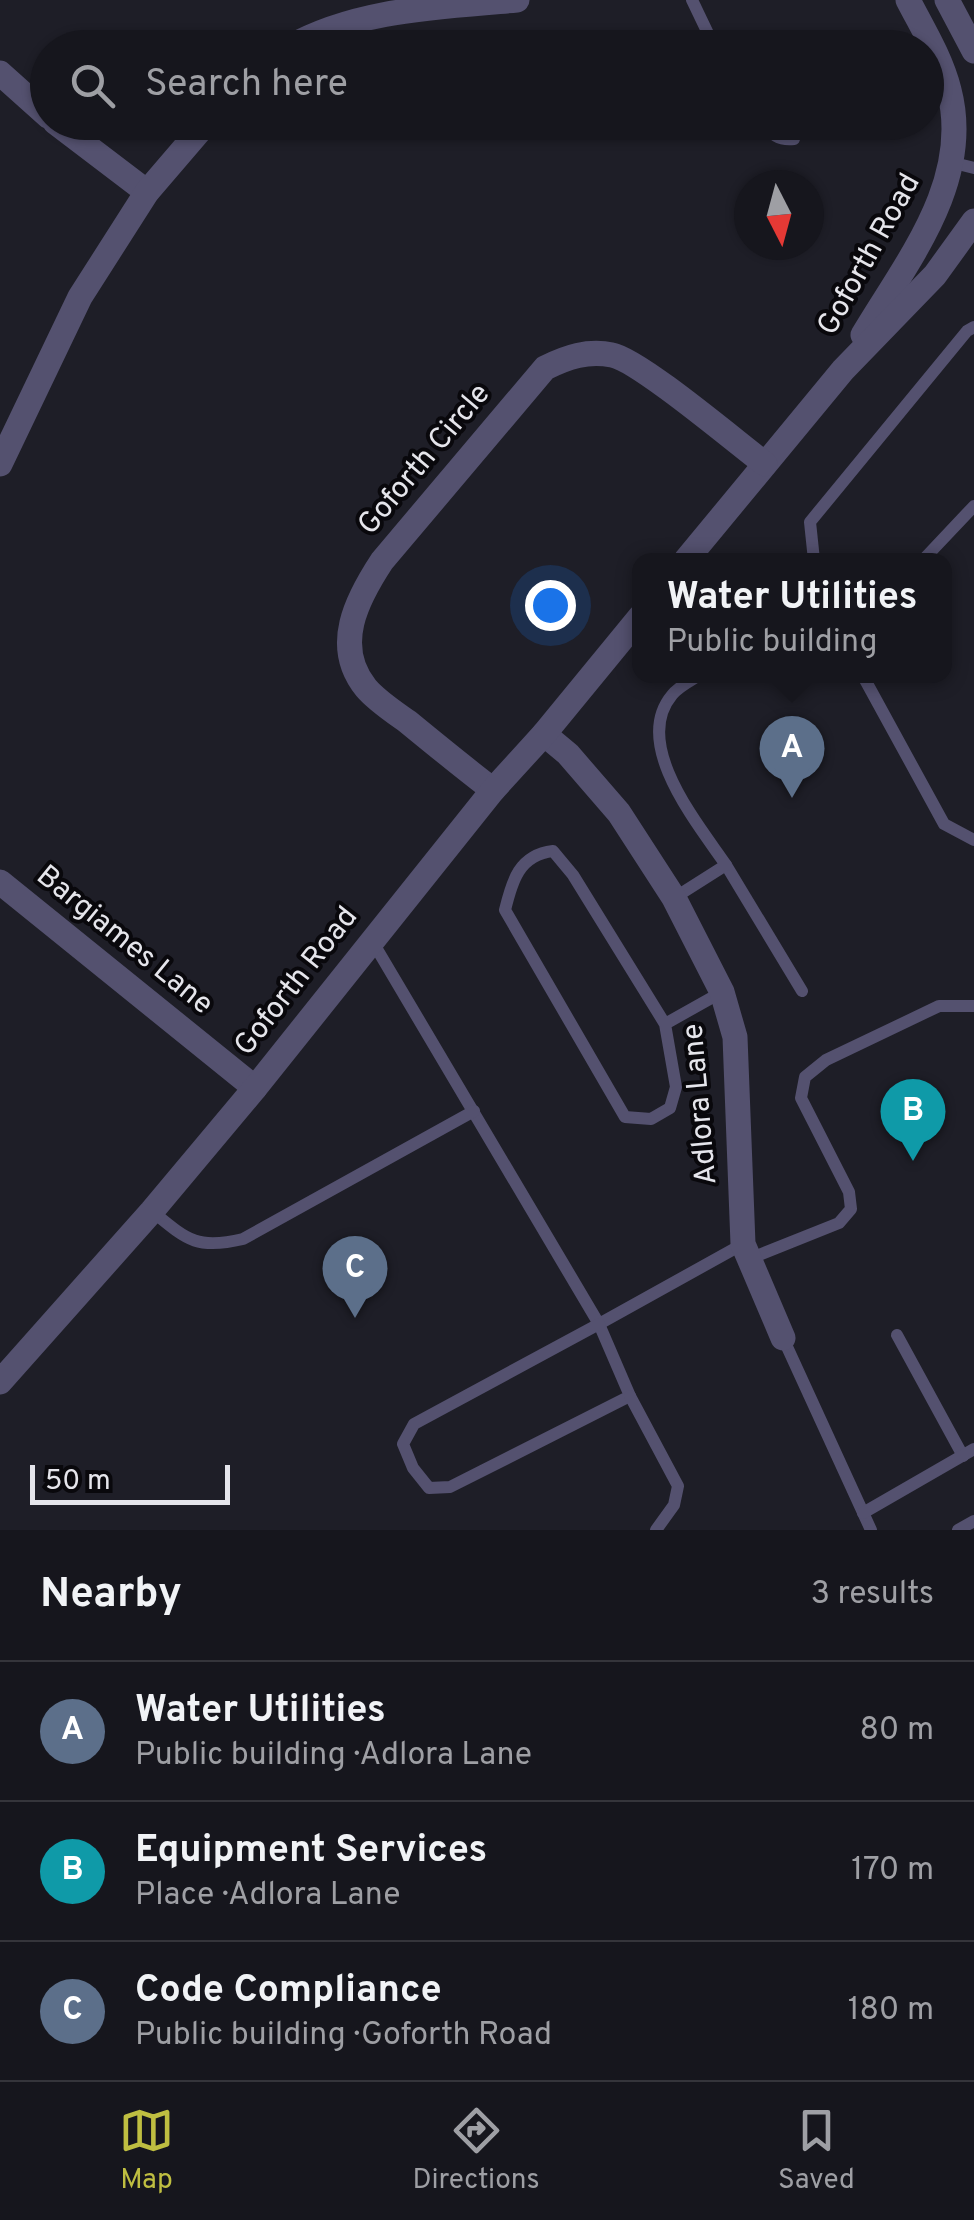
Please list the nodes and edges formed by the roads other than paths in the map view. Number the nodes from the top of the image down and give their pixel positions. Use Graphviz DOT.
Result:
graph roads {
  1 [pos="517,0"];
  2 [pos="692,0"];
  3 [pos="908,0"];
  4 [pos="947,0"];
  5 [pos="419,5"];
  6 [pos="325,30"];
  7 [pos="706,30"];
  8 [pos="924,30"];
  9 [pos="974,51"];
  10 [pos="0,73"];
  11 [pos="944,75"];
  12 [pos="30,100"];
  13 [pos="79,140"];
  14 [pos="192,140"];
  15 [pos="964,165"];
  16 [pos="147,192"];
  17 [pos="974,222"];
  18 [pos="974,327"];
  19 [pos="843,370"];
  20 [pos="0,464"];
  21 [pos="765,464"];
  22 [pos="972,513"];
  23 [pos="692,553"];
  24 [pos="813,553"];
  25 [pos="930,553"];
  26 [pos="632,627"];
  27 [pos="688,683"];
  28 [pos="867,683"];
  29 [pos="544,734"];
  30 [pos="493,790"];
  31 [pos="974,840"];
  32 [pos="726,864"];
  33 [pos="0,882"];
  34 [pos="674,898"];
  35 [pos="371,939"];
  36 [pos="802,991"];
  37 [pos="722,992"];
  38 [pos="974,1006"];
  39 [pos="664,1024"];
  40 [pos="255,1088"];
  41 [pos="474,1111"];
  42 [pos="152,1211"];
  43 [pos="745,1252"];
  44 [pos="599,1324"];
  45 [pos="897,1335"];
  46 [pos="784,1338"];
  47 [pos="0,1382"];
  48 [pos="630,1396"];
  49 [pos="969,1452"];
  50 [pos="863,1513"];
  51 [pos="974,1521"];
  52 [pos="656,1530"];
  53 [pos="871,1530"];
  54 [pos="958,1530"];
  1 -- 5 [label="street"];
  2 -- 7 [label="lane"];
  3 -- 8 [label="street, Goforth Road"];
  4 -- 9 [label="street"];
  5 -- 6 [label="street"];
  10 -- 12 [label="street"];
  11 -- 15 [label="street, Goforth Road"];
  13 -- 16 [label="street"];
  14 -- 16 [label="street"];
  15 -- 19 [label="street, Goforth Road"];
  16 -- 20 [label="street"];
  17 -- 19 [label="street, Goforth Road"];
  18 -- 24 [label="lane"];
  19 -- 21 [label="street, Goforth Road"];
  21 -- 23 [label="street, Goforth Road"];
  21 -- 30 [label="street, Goforth Circle"];
  22 -- 25 [label="lane"];
  26 -- 29 [label="street, Goforth Road"];
  27 -- 32 [label="lane"];
  28 -- 31 [label="lane"];
  29 -- 30 [label="street, Goforth Road"];
  29 -- 34 [label="street, Adlora Lane"];
  30 -- 35 [label="street, Goforth Road"];
  32 -- 34 [label="lane"];
  32 -- 36 [label="lane"];
  33 -- 40 [label="street, Bargiames Lane"];
  34 -- 37 [label="street, Adlora Lane"];
  35 -- 40 [label="street, Goforth Road"];
  35 -- 41 [label="lane"];
  37 -- 39 [label="lane"];
  37 -- 43 [label="street, Adlora Lane"];
  38 -- 43 [label="lane"];
  39 -- 39 [label="lane"];
  40 -- 42 [label="street, Goforth Road"];
  41 -- 42 [label="lane"];
  41 -- 44 [label="lane"];
  42 -- 47 [label="street, Goforth Road"];
  43 -- 44 [label="lane"];
  43 -- 46 [label="street, Adlora Lane"];
  44 -- 48 [label="lane"];
  44 -- 48 [label="lane"];
  45 -- 49 [label="lane"];
  46 -- 50 [label="lane"];
  48 -- 52 [label="lane"];
  49 -- 50 [label="lane"];
  50 -- 53 [label="lane"];
  51 -- 54 [label="lane"];
}
